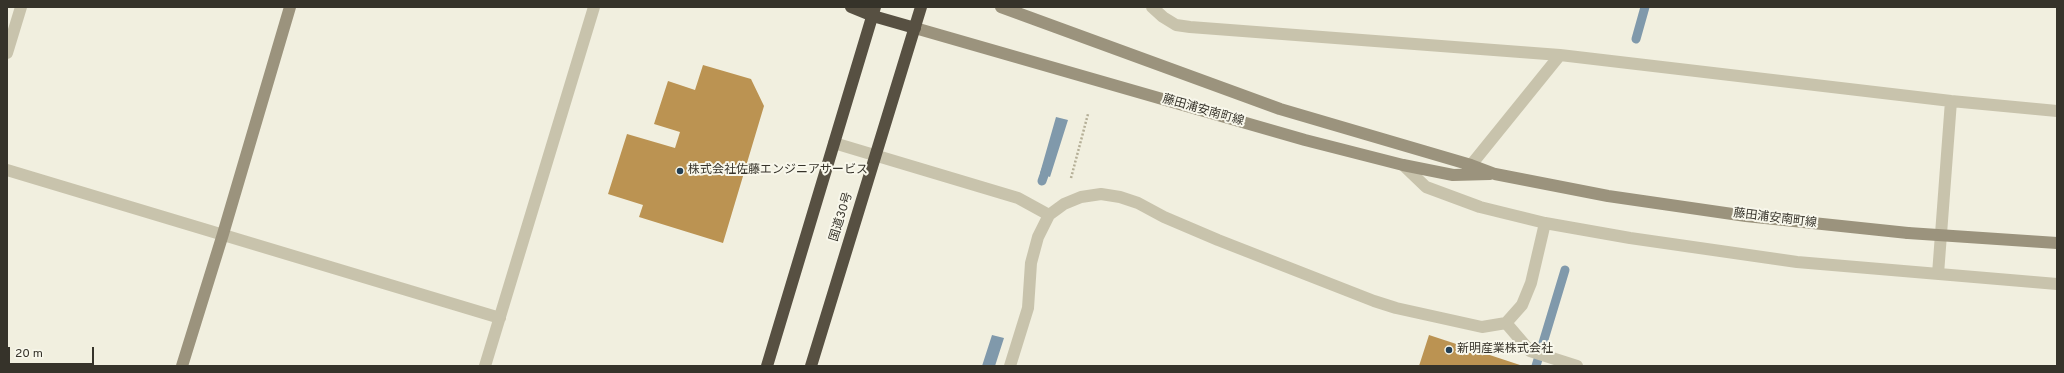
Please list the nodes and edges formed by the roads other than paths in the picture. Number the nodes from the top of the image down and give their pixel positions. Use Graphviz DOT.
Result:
graph roads {
  1 [pos="21,7"];
  2 [pos="290,7"];
  3 [pos="594,7"];
  4 [pos="851,7"];
  5 [pos="921,7"];
  6 [pos="1001,7"];
  7 [pos="1152,7"];
  8 [pos="874,11"];
  9 [pos="915,28"];
  10 [pos="7,53"];
  11 [pos="1560,54"];
  12 [pos="1951,101"];
  13 [pos="2057,111"];
  14 [pos="834,143"];
  15 [pos="876,156"];
  16 [pos="1471,165"];
  17 [pos="1403,166"];
  18 [pos="7,170"];
  19 [pos="1495,174"];
  20 [pos="1049,215"];
  21 [pos="1545,223"];
  22 [pos="223,234"];
  23 [pos="2057,243"];
  24 [pos="1938,274"];
  25 [pos="2057,284"];
  26 [pos="500,318"];
  27 [pos="1506,323"];
  28 [pos="182,366"];
  29 [pos="485,366"];
  30 [pos="767,366"];
  31 [pos="811,366"];
  32 [pos="1010,366"];
  33 [pos="1577,366"];
  1 -- 10 [label="street"];
  2 -- 22 [label="street"];
  3 -- 26 [label="street"];
  4 -- 8 [label="highway"];
  5 -- 9 [label="highway, 国道30号"];
  6 -- 16 [label="street, 藤田浦安南町線"];
  7 -- 11 [label="street"];
  8 -- 9 [label="highway"];
  8 -- 14 [label="highway"];
  9 -- 15 [label="highway, 国道30号"];
  9 -- 17 [label="street, 藤田浦安南町線"];
  11 -- 12 [label="street"];
  11 -- 16 [label="street"];
  12 -- 13 [label="street"];
  12 -- 24 [label="street"];
  14 -- 15 [label="street"];
  14 -- 30 [label="highway"];
  15 -- 20 [label="street"];
  15 -- 31 [label="highway, 国道30号"];
  16 -- 19 [label="street, 藤田浦安南町線"];
  17 -- 19 [label="street, 藤田浦安南町線"];
  17 -- 21 [label="street"];
  18 -- 22 [label="street"];
  19 -- 23 [label="street, 藤田浦安南町線, bridge"];
  20 -- 27 [label="street"];
  20 -- 32 [label="street"];
  21 -- 24 [label="street"];
  21 -- 27 [label="street"];
  22 -- 26 [label="street"];
  22 -- 28 [label="street"];
  24 -- 25 [label="street"];
  26 -- 29 [label="street"];
  27 -- 33 [label="street"];
}
